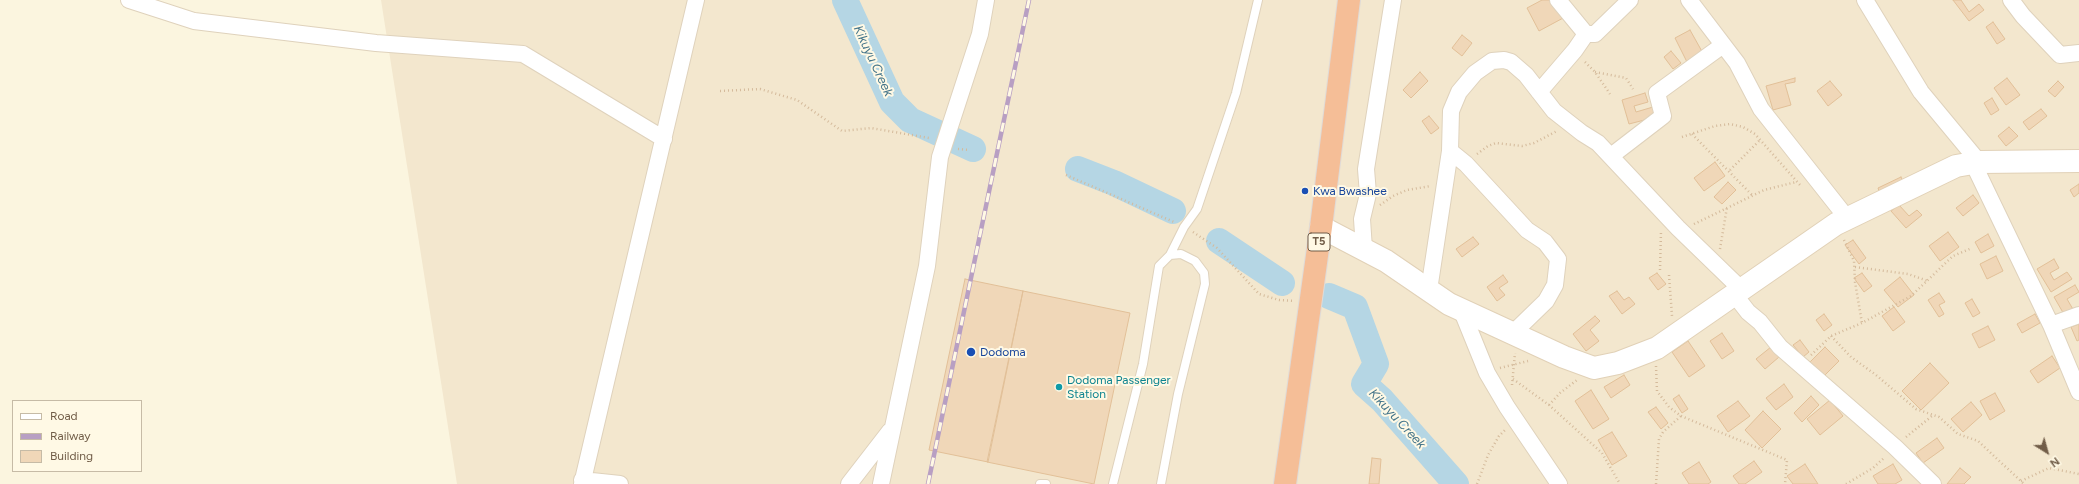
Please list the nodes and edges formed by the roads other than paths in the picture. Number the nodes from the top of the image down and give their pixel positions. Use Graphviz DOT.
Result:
graph roads {
  1 [pos="129,0"];
  2 [pos="696,0"];
  3 [pos="986,0"];
  4 [pos="1258,0"];
  5 [pos="1349,0"];
  6 [pos="1392,0"];
  7 [pos="1558,0"];
  8 [pos="1630,0"];
  9 [pos="1689,0"];
  10 [pos="1865,0"];
  11 [pos="2011,0"];
  12 [pos="1586,34"];
  13 [pos="1723,45"];
  14 [pos="2079,53"];
  15 [pos="1539,92"];
  16 [pos="664,139"];
  17 [pos="1450,151"];
  18 [pos="1611,156"];
  19 [pos="2079,161"];
  20 [pos="1976,163"];
  21 [pos="1841,221"];
  22 [pos="1321,227"];
  23 [pos="1364,249"];
  24 [pos="1170,255"];
  25 [pos="1429,290"];
  26 [pos="1738,292"];
  27 [pos="1461,309"];
  28 [pos="2079,315"];
  29 [pos="2051,325"];
  30 [pos="1514,334"];
  31 [pos="2079,392"];
  32 [pos="893,428"];
  33 [pos="582,482"];
  34 [pos="620,484"];
  35 [pos="849,484"];
  36 [pos="881,484"];
  37 [pos="1040,484"];
  38 [pos="1046,484"];
  39 [pos="1113,484"];
  40 [pos="1161,484"];
  41 [pos="1285,484"];
  42 [pos="1559,484"];
  43 [pos="1933,484"];
  1 -- 16 [label="street"];
  2 -- 16 [label="street"];
  3 -- 32 [label="street"];
  4 -- 24 [label="lane"];
  5 -- 22 [label="highway, T5"];
  6 -- 23 [label="street"];
  7 -- 12 [label="street"];
  8 -- 12 [label="street"];
  9 -- 13 [label="street"];
  10 -- 20 [label="street"];
  11 -- 14 [label="street"];
  12 -- 15 [label="street"];
  13 -- 18 [label="street"];
  13 -- 21 [label="street"];
  15 -- 17 [label="street"];
  15 -- 18 [label="street"];
  16 -- 33 [label="street"];
  17 -- 25 [label="street"];
  17 -- 30 [label="street"];
  18 -- 26 [label="street"];
  19 -- 20 [label="street"];
  20 -- 21 [label="street"];
  20 -- 29 [label="street"];
  21 -- 26 [label="street"];
  22 -- 23 [label="street"];
  22 -- 41 [label="highway, T5"];
  23 -- 25 [label="street"];
  24 -- 39 [label="lane"];
  24 -- 40 [label="lane"];
  25 -- 27 [label="street"];
  26 -- 30 [label="street"];
  26 -- 43 [label="street"];
  27 -- 30 [label="street"];
  27 -- 42 [label="street"];
  28 -- 29 [label="street"];
  29 -- 31 [label="street"];
  32 -- 35 [label="street"];
  32 -- 36 [label="street"];
  33 -- 34 [label="street"];
  37 -- 38 [label="lane"];
}
